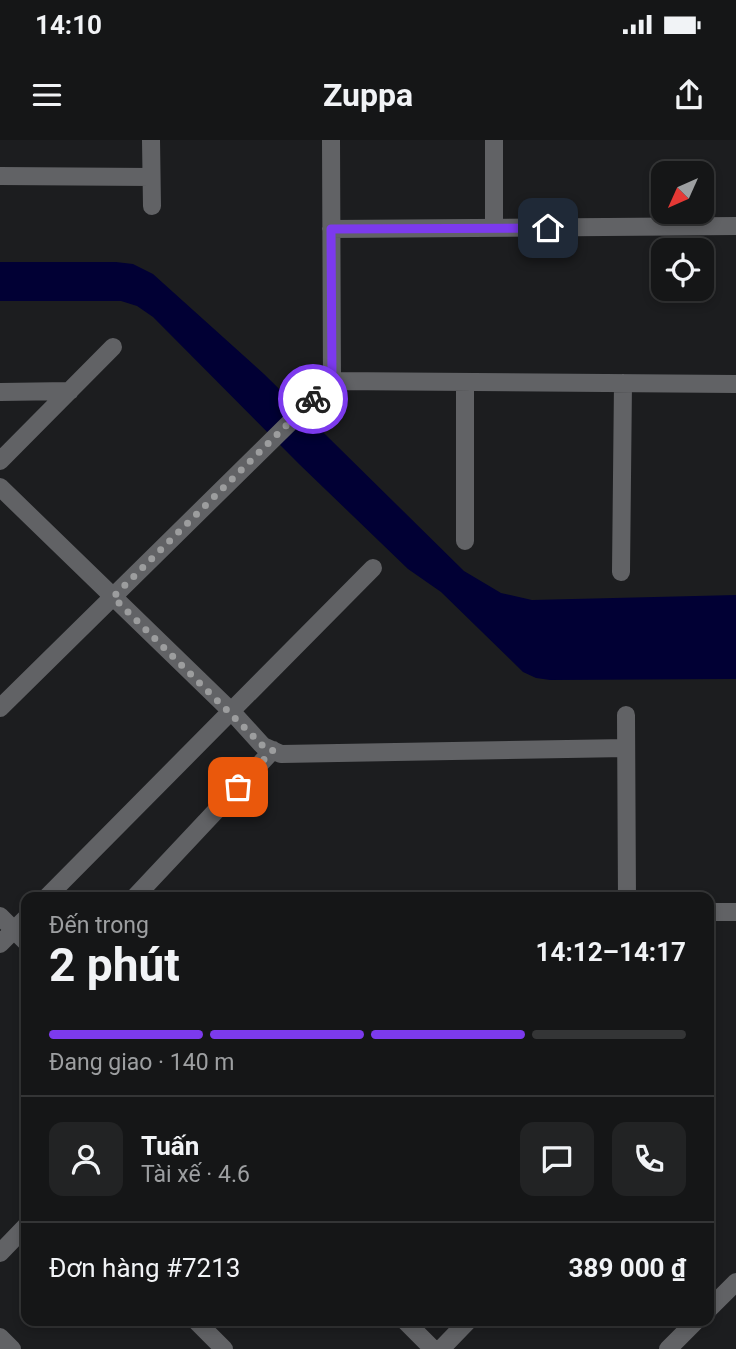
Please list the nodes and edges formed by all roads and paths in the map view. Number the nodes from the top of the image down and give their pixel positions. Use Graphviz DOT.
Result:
graph roads {
  1 [pos="151,140"];
  2 [pos="331,140"];
  3 [pos="495,140"];
  4 [pos="0,176"];
  5 [pos="151,177"];
  6 [pos="152,206"];
  7 [pos="736,226"];
  8 [pos="494,228"];
  9 [pos="331,229"];
  10 [pos="113,346"];
  11 [pos="465,382"];
  12 [pos="623,383"];
  13 [pos="736,384"];
  14 [pos="327,385"];
  15 [pos="70,391"];
  16 [pos="0,393"];
  17 [pos="0,461"];
  18 [pos="0,487"];
  19 [pos="464,541"];
  20 [pos="373,568"];
  21 [pos="621,572"];
  22 [pos="113,597"];
  23 [pos="0,708"];
  24 [pos="232,712"];
  25 [pos="626,715"];
  26 [pos="626,748"];
  27 [pos="273,750"];
  28 [pos="52,892"];
  29 [pos="140,892"];
  30 [pos="627,892"];
  31 [pos="714,912"];
  32 [pos="736,912"];
  33 [pos="0,916"];
  34 [pos="21,929"];
  35 [pos="21,931"];
  36 [pos="0,944"];
  37 [pos="21,1231"];
  38 [pos="0,1253"];
  39 [pos="736,1282"];
  40 [pos="714,1304"];
  41 [pos="201,1326"];
  42 [pos="410,1326"];
  43 [pos="463,1326"];
  44 [pos="691,1326"];
  45 [pos="0,1337"];
  46 [pos="12,1349"];
  47 [pos="224,1349"];
  48 [pos="433,1349"];
  49 [pos="441,1349"];
  50 [pos="668,1349"];
  1 -- 5 [label="street"];
  2 -- 9 [label="street"];
  3 -- 8 [label="street"];
  4 -- 5 [label="street"];
  5 -- 6 [label="street"];
  7 -- 8 [label="street"];
  8 -- 9 [label="street"];
  9 -- 14 [label="street"];
  10 -- 15 [label="street"];
  11 -- 12 [label="street"];
  11 -- 14 [label="street"];
  11 -- 19 [label="street"];
  12 -- 13 [label="street"];
  12 -- 21 [label="street"];
  14 -- 22 [label="street"];
  15 -- 16 [label="street"];
  15 -- 17 [label="street"];
  18 -- 22 [label="street"];
  20 -- 24 [label="street"];
  22 -- 23 [label="street"];
  22 -- 24 [label="street"];
  24 -- 27 [label="street"];
  24 -- 28 [label="street"];
  25 -- 26 [label="street"];
  26 -- 27 [label="street"];
  26 -- 30 [label="street"];
  27 -- 29 [label="street"];
  31 -- 32 [label="street"];
  33 -- 34 [label="street"];
  35 -- 36 [label="street"];
  37 -- 38 [label="street"];
  39 -- 40 [label="street"];
  41 -- 47 [label="street"];
  42 -- 48 [label="street"];
  43 -- 49 [label="street"];
  44 -- 50 [label="street"];
  45 -- 46 [label="street"];
}
